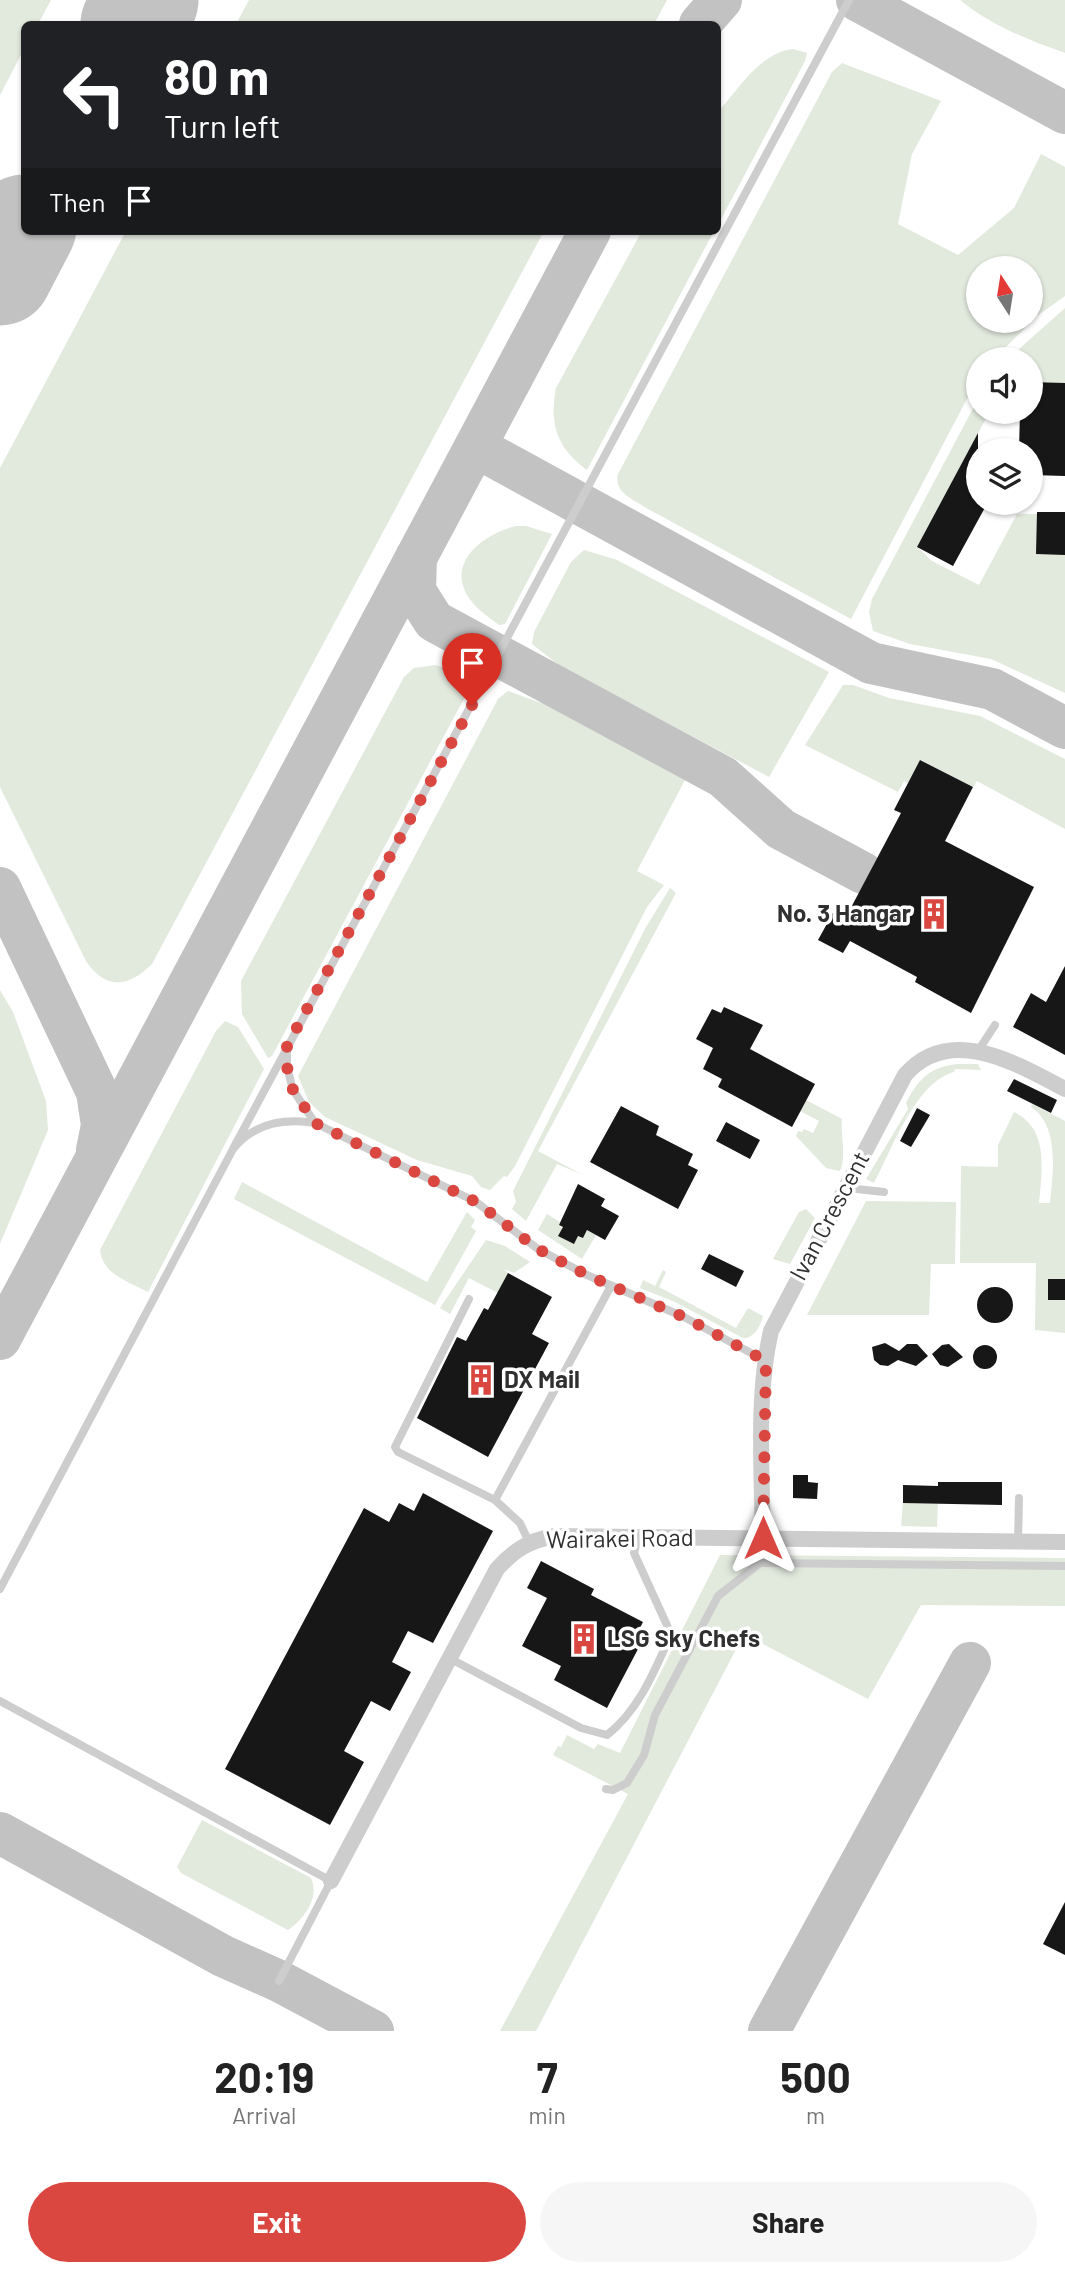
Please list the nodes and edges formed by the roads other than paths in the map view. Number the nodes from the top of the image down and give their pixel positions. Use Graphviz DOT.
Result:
graph roads {
  1 [pos="849,0"];
  2 [pos="995,1025"];
  3 [pos="287,1046"];
  4 [pos="978,1051"];
  5 [pos="1065,1089"];
  6 [pos="315,1123"];
  7 [pos="233,1149"];
  8 [pos="844,1187"];
  9 [pos="884,1192"];
  10 [pos="611,1286"];
  11 [pos="469,1299"];
  12 [pos="766,1361"];
  13 [pos="1019,1498"];
  14 [pos="495,1500"];
  15 [pos="638,1537"];
  16 [pos="763,1538"];
  17 [pos="1018,1541"];
  18 [pos="529,1542"];
  19 [pos="1065,1542"];
  20 [pos="1065,1566"];
  21 [pos="0,1589"];
  22 [pos="449,1658"];
  23 [pos="0,1701"];
  24 [pos="606,1789"];
  25 [pos="331,1881"];
  26 [pos="279,1981"];
  1 -- 3 [label="lane"];
  2 -- 4 [label="lane"];
  3 -- 6 [label="lane"];
  3 -- 7 [label="lane"];
  4 -- 5 [label="street, Ivan Crescent"];
  4 -- 8 [label="street, Ivan Crescent"];
  6 -- 7 [label="lane"];
  6 -- 10 [label="lane"];
  7 -- 21 [label="lane"];
  8 -- 9 [label="lane"];
  8 -- 12 [label="street, Ivan Crescent"];
  10 -- 12 [label="lane"];
  10 -- 14 [label="lane"];
  11 -- 14 [label="lane"];
  12 -- 16 [label="street, Ivan Crescent"];
  13 -- 17 [label="lane"];
  14 -- 18 [label="lane"];
  15 -- 16 [label="street, Wairakei Road"];
  15 -- 18 [label="street, Wairakei Road"];
  15 -- 22 [label="lane"];
  16 -- 17 [label="street, Wairakei Road"];
  17 -- 19 [label="street, Wairakei Road"];
  18 -- 22 [label="street, Wairakei Road"];
  20 -- 24 [label="lane"];
  22 -- 25 [label="street, Wairakei Road"];
  23 -- 25 [label="lane"];
  25 -- 26 [label="lane"];
}
